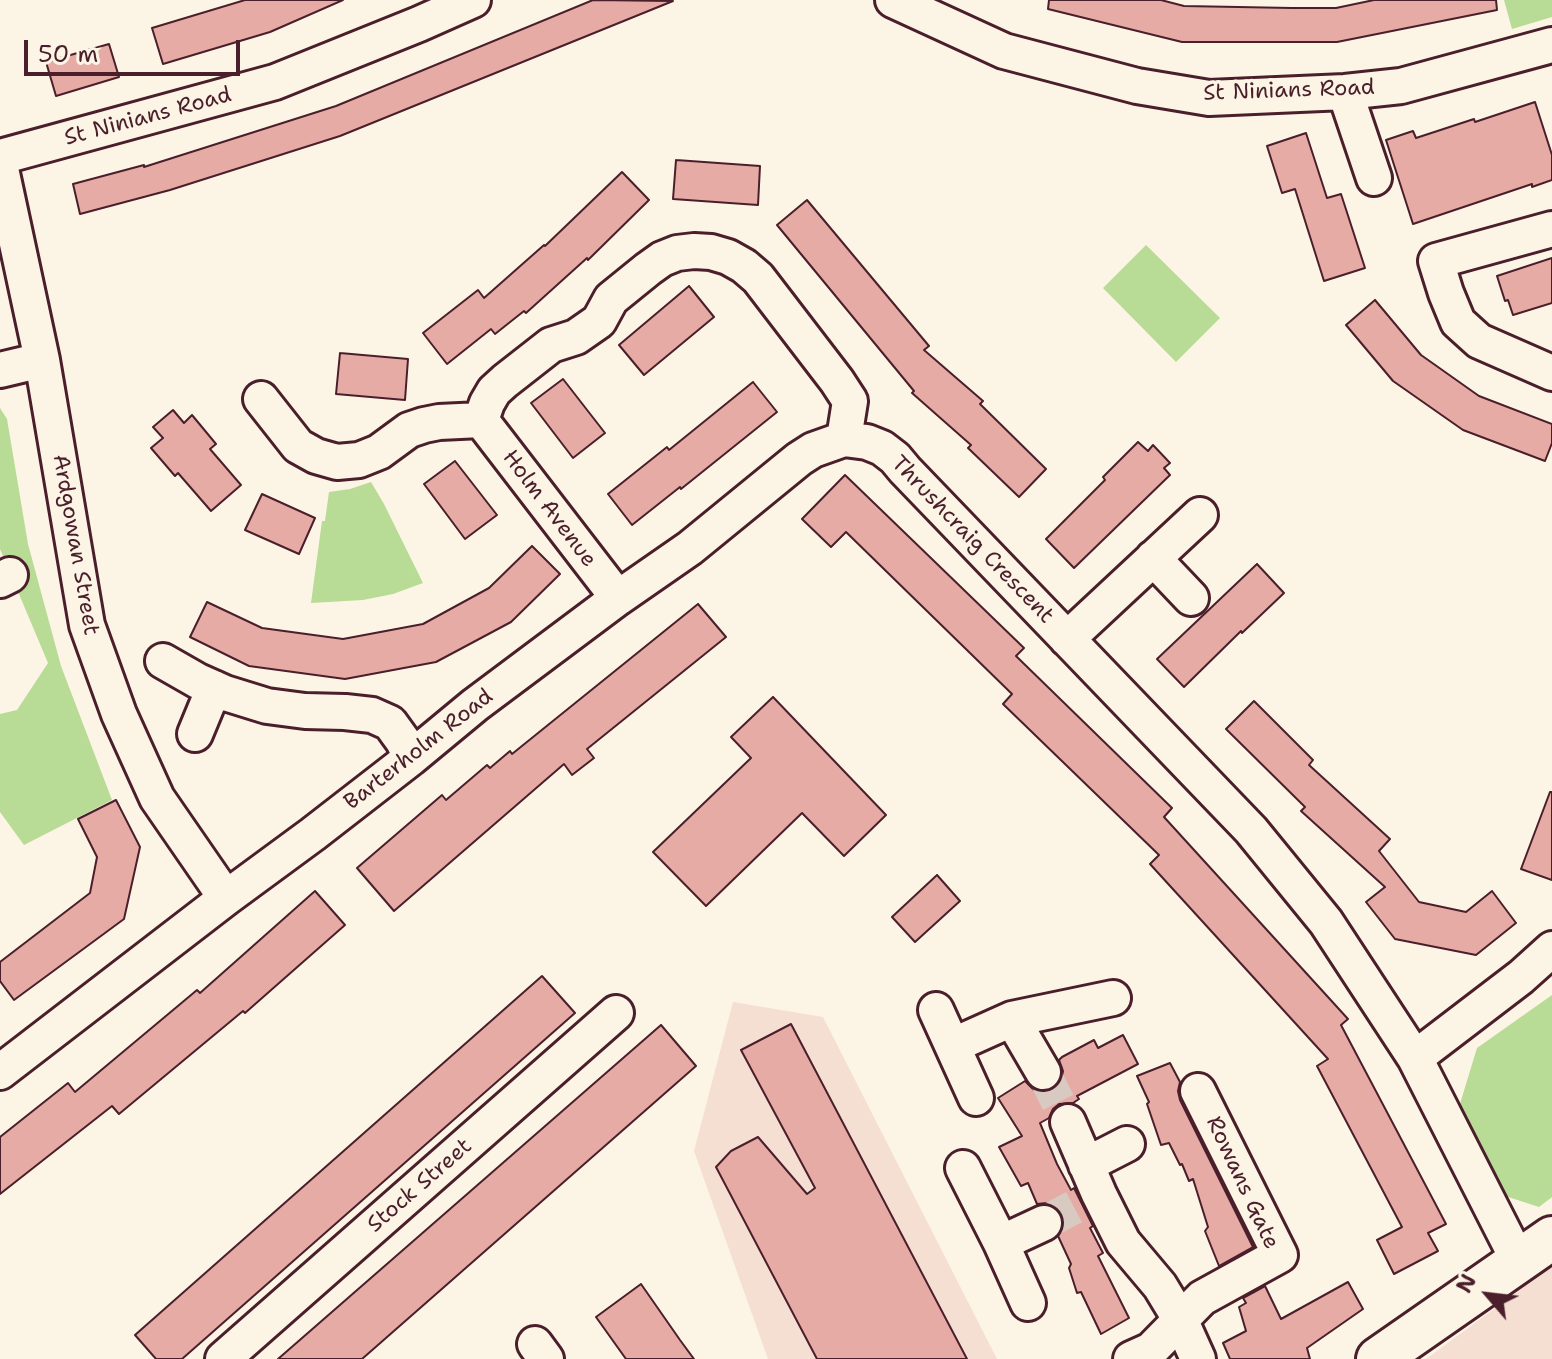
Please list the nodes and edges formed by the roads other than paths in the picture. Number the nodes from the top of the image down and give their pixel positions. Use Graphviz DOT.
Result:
graph roads {
  1 [pos="473,0"];
  2 [pos="893,0"];
  3 [pos="420,12"];
  4 [pos="1552,45"];
  5 [pos="1345,92"];
  6 [pos="0,157"];
  7 [pos="0,164"];
  8 [pos="1374,178"];
  9 [pos="1552,229"];
  10 [pos="42,360"];
  11 [pos="0,370"];
  12 [pos="1552,373"];
  13 [pos="261,399"];
  14 [pos="481,420"];
  15 [pos="844,439"];
  16 [pos="1200,515"];
  17 [pos="1153,558"];
  18 [pos="618,598"];
  19 [pos="1191,598"];
  20 [pos="1067,639"];
  21 [pos="163,661"];
  22 [pos="214,688"];
  23 [pos="195,734"];
  24 [pos="411,758"];
  25 [pos="226,898"];
  26 [pos="1552,949"];
  27 [pos="1113,998"];
  28 [pos="936,1010"];
  29 [pos="616,1013"];
  30 [pos="1012,1019"];
  31 [pos="954,1045"];
  32 [pos="1415,1058"];
  33 [pos="0,1072"];
  34 [pos="1043,1072"];
  35 [pos="1198,1091"];
  36 [pos="976,1098"];
  37 [pos="1068,1122"];
  38 [pos="1127,1144"];
  39 [pos="1086,1165"];
  40 [pos="963,1168"];
  41 [pos="1044,1223"];
  42 [pos="1001,1243"];
  43 [pos="1535,1250"];
  44 [pos="1028,1303"];
  45 [pos="1180,1319"];
  46 [pos="223,1359"];
  47 [pos="1131,1359"];
  48 [pos="1198,1359"];
  49 [pos="1378,1359"];
  1 -- 3 [label="street, St Ninians Road"];
  2 -- 5 [label="street, St Ninians Road"];
  3 -- 6 [label="street, St Ninians Road"];
  4 -- 5 [label="street, St Ninians Road"];
  5 -- 8 [label="street"];
  7 -- 10 [label="street, Ardgowan Street"];
  9 -- 12 [label="street"];
  10 -- 11 [label="street"];
  10 -- 25 [label="street, Ardgowan Street"];
  13 -- 14 [label="street"];
  14 -- 15 [label="street"];
  14 -- 18 [label="street, Holm Avenue"];
  15 -- 18 [label="street, Barterholm Road"];
  15 -- 20 [label="street, Thrushcraig Crescent"];
  16 -- 17 [label="street"];
  17 -- 19 [label="street"];
  17 -- 20 [label="street"];
  18 -- 24 [label="street, Barterholm Road"];
  20 -- 32 [label="street, Thrushcraig Crescent"];
  21 -- 22 [label="street"];
  22 -- 23 [label="street"];
  22 -- 24 [label="street"];
  24 -- 25 [label="street, Barterholm Road"];
  25 -- 33 [label="street, Barterholm Road"];
  26 -- 32 [label="street"];
  27 -- 30 [label="street"];
  28 -- 31 [label="street"];
  29 -- 46 [label="street, Stock Street"];
  30 -- 31 [label="street"];
  30 -- 34 [label="street"];
  31 -- 36 [label="street"];
  32 -- 43 [label="street, Thrushcraig Crescent"];
  35 -- 45 [label="street, Rowans Gate"];
  37 -- 39 [label="street"];
  38 -- 39 [label="street"];
  39 -- 45 [label="street"];
  40 -- 42 [label="street"];
  41 -- 42 [label="street"];
  42 -- 44 [label="street"];
  43 -- 49 [label="street"];
  45 -- 47 [label="street, Rowans Gate"];
  45 -- 48 [label="street"];
}
